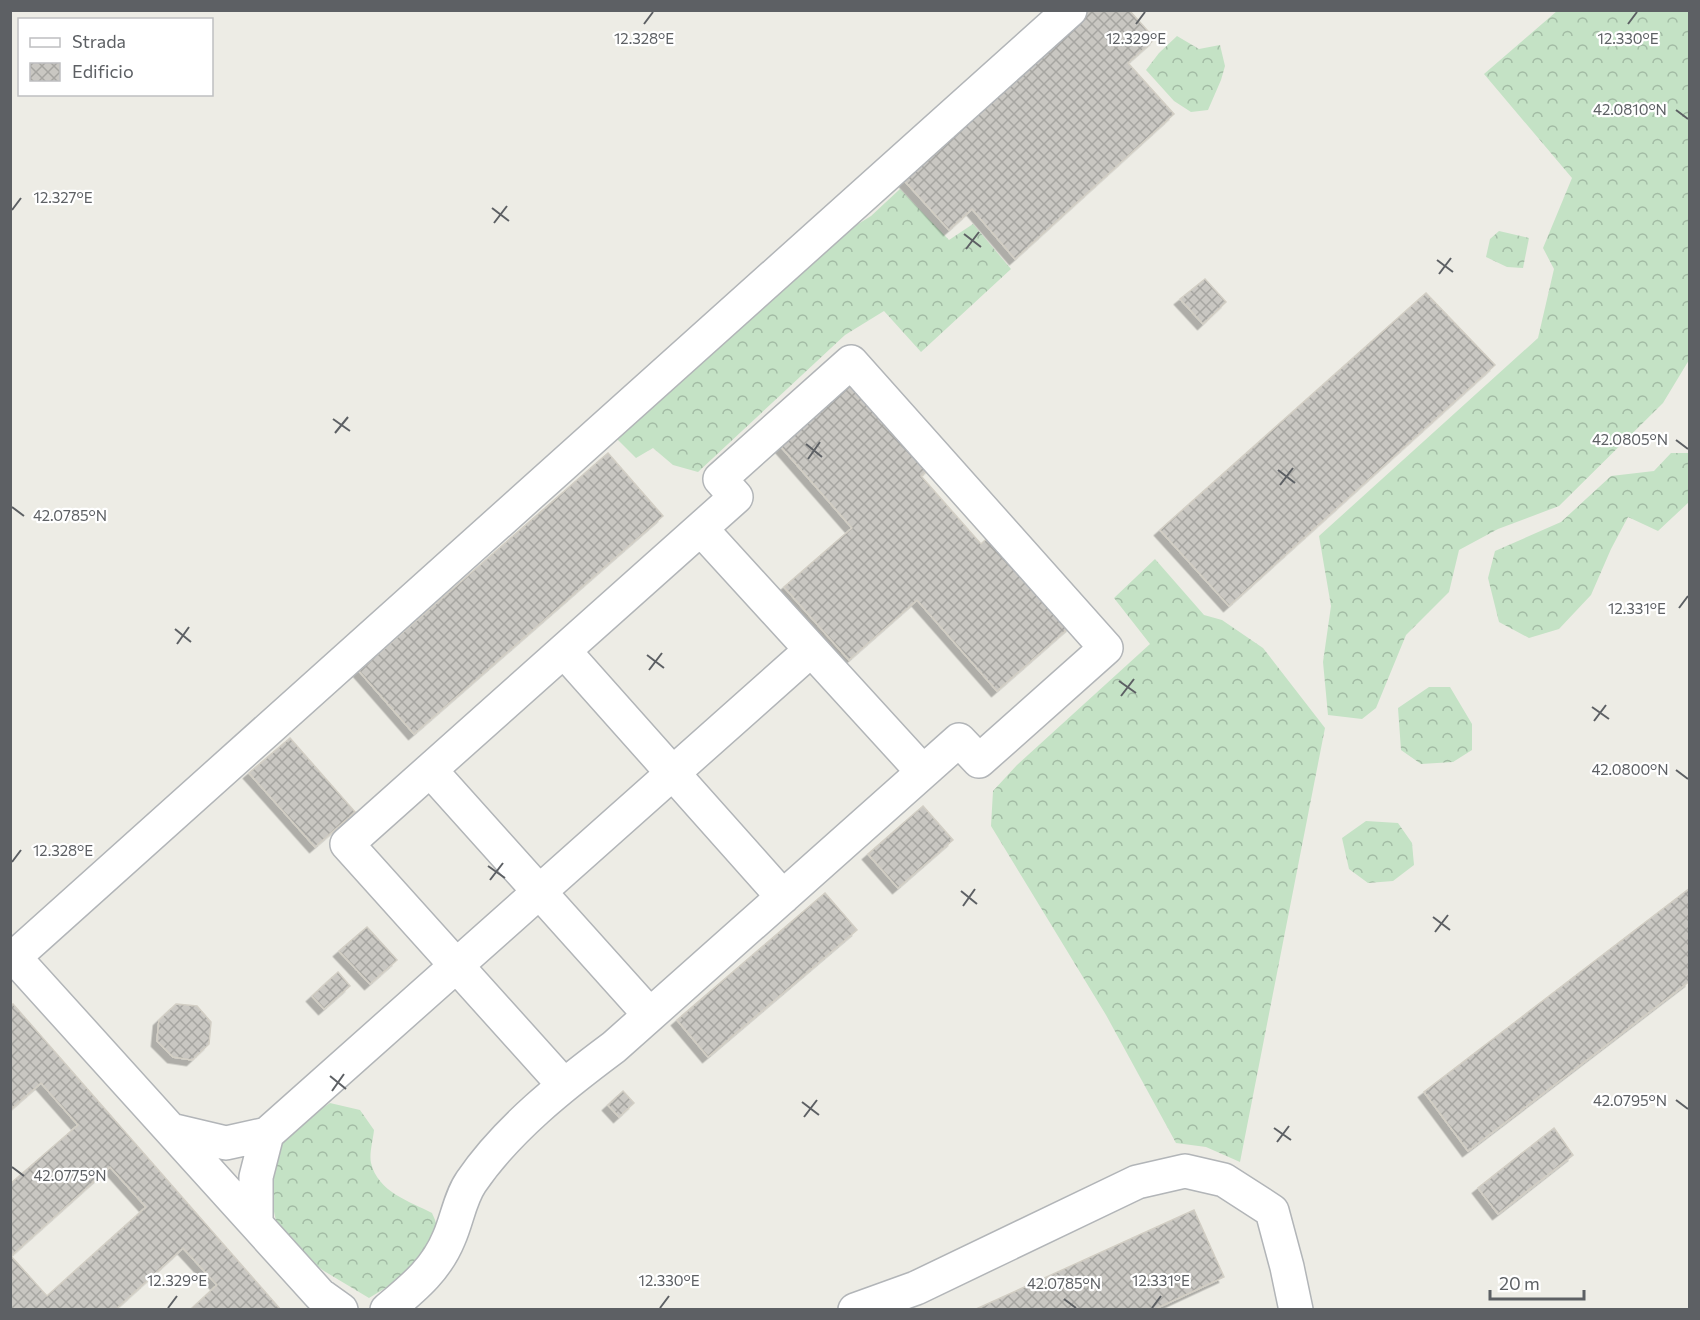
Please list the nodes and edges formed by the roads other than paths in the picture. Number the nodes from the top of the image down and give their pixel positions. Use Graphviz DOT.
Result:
graph roads {
  1 [pos="1070,10"];
  2 [pos="701,529"];
  3 [pos="811,650"];
  4 [pos="564,651"];
  5 [pos="430,770"];
  6 [pos="923,772"];
  7 [pos="673,774"];
  8 [pos="540,893"];
  9 [pos="783,897"];
  10 [pos="13,959"];
  11 [pos="458,966"];
  12 [pos="650,1015"];
  13 [pos="563,1084"];
  14 [pos="171,1130"];
  15 [pos="267,1134"];
  16 [pos="256,1224"];
  17 [pos="340,1310"];
  18 [pos="387,1310"];
  19 [pos="855,1310"];
  20 [pos="1296,1310"];
  1 -- 10 [label="street"];
  2 -- 3 [label="street"];
  2 -- 4 [label="street"];
  2 -- 6 [label="street"];
  3 -- 6 [label="street"];
  3 -- 7 [label="street"];
  4 -- 5 [label="street"];
  4 -- 7 [label="street"];
  5 -- 8 [label="street"];
  5 -- 11 [label="street"];
  6 -- 9 [label="street"];
  7 -- 8 [label="street"];
  7 -- 9 [label="street"];
  8 -- 11 [label="street"];
  8 -- 12 [label="street"];
  9 -- 12 [label="street"];
  10 -- 14 [label="street"];
  11 -- 13 [label="street"];
  11 -- 15 [label="street"];
  12 -- 13 [label="street"];
  13 -- 18 [label="street"];
  14 -- 15 [label="street"];
  14 -- 16 [label="street"];
  15 -- 16 [label="street"];
  16 -- 17 [label="street"];
  19 -- 20 [label="street"];
}
